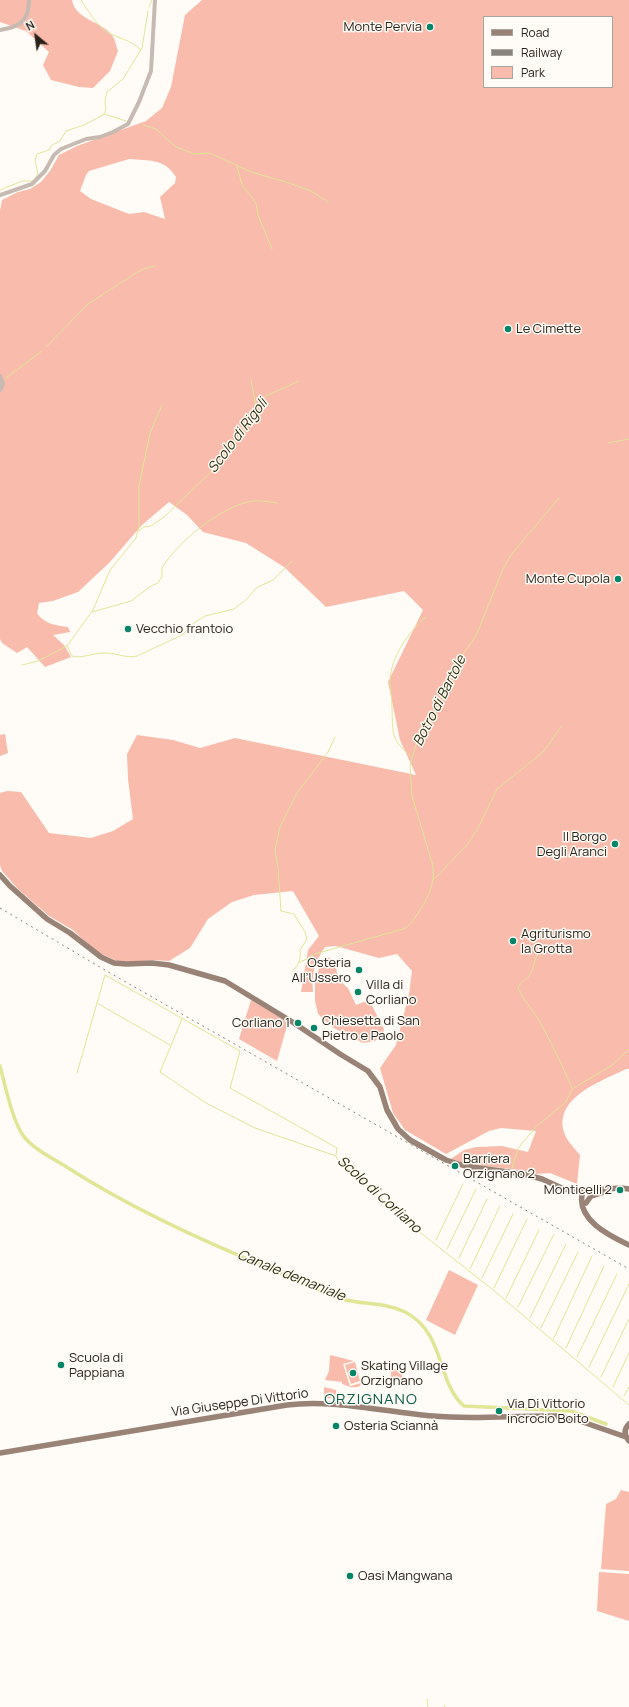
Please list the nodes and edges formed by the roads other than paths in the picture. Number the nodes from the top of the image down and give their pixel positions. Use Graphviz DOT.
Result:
graph roads {
  1 [pos="29,0"];
  2 [pos="155,0"];
  3 [pos="0,30"];
  4 [pos="0,195"];
  5 [pos="0,376"];
  6 [pos="0,390"];
  7 [pos="0,875"];
  8 [pos="613,1189"];
  9 [pos="629,1189"];
  10 [pos="566,1190"];
  11 [pos="583,1192"];
  12 [pos="584,1201"];
  13 [pos="629,1245"];
  14 [pos="628,1425"];
  15 [pos="613,1432"];
  16 [pos="628,1439"];
  17 [pos="0,1453"];
  1 -- 3 [label="street"];
  2 -- 4 [label="street"];
  5 -- 6 [label="street"];
  7 -- 10 [label="main road"];
  8 -- 9 [label="main road"];
  8 -- 11 [label="main road"];
  8 -- 12 [label="main road"];
  10 -- 11 [label="main road"];
  10 -- 12 [label="main road"];
  11 -- 12 [label="main road"];
  12 -- 13 [label="main road"];
  14 -- 15 [label="main road"];
  14 -- 16 [label="main road"];
  15 -- 16 [label="main road, Via Giuseppe Di Vittorio"];
  15 -- 17 [label="main road, Via Giuseppe Di Vittorio"];
}
